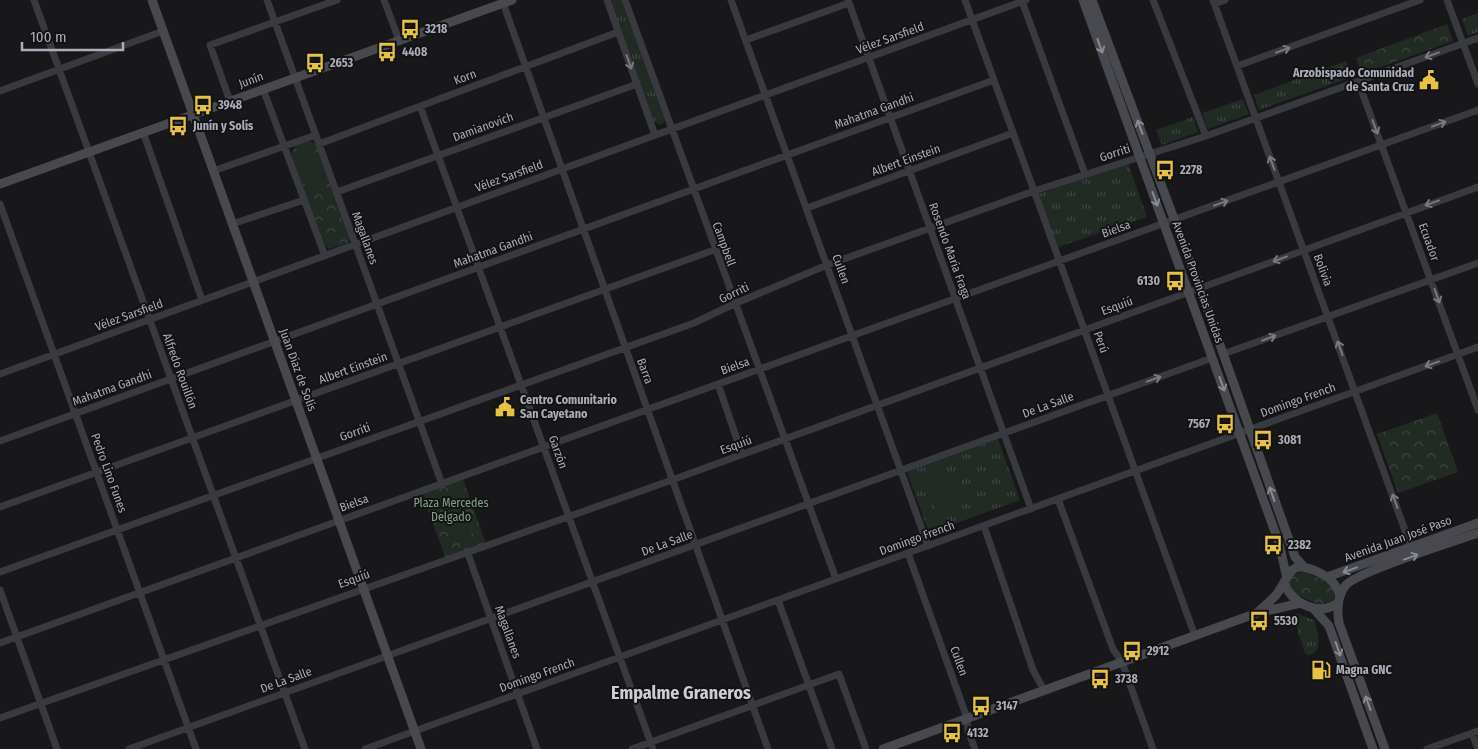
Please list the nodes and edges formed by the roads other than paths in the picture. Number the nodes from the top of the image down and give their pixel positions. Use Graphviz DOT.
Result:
graph roads {
  1 [pos="34,0"];
  2 [pos="152,0"];
  3 [pos="268,0"];
  4 [pos="337,0"];
  5 [pos="384,0"];
  6 [pos="607,0"];
  7 [pos="625,0"];
  8 [pos="731,0"];
  9 [pos="965,0"];
  10 [pos="1083,0"];
  11 [pos="1092,0"];
  12 [pos="1153,0"];
  13 [pos="1225,0"];
  14 [pos="1420,0"];
  15 [pos="1447,0"];
  16 [pos="505,1"];
  17 [pos="1024,1"];
  18 [pos="848,2"];
  19 [pos="1214,2"];
  20 [pos="972,20"];
  21 [pos="275,22"];
  22 [pos="163,32"];
  23 [pos="618,32"];
  24 [pos="1478,38"];
  25 [pos="399,40"];
  26 [pos="746,40"];
  27 [pos="1463,44"];
  28 [pos="868,58"];
  29 [pos="525,66"];
  30 [pos="1237,66"];
  31 [pos="59,69"];
  32 [pos="296,78"];
  33 [pos="994,80"];
  34 [pos="1358,81"];
  35 [pos="637,84"];
  36 [pos="1478,84"];
  37 [pos="263,89"];
  38 [pos="0,91"];
  39 [pos="766,95"];
  40 [pos="230,101"];
  41 [pos="420,106"];
  42 [pos="1478,110"];
  43 [pos="193,114"];
  44 [pos="890,117"];
  45 [pos="544,118"];
  46 [pos="1256,118"];
  47 [pos="671,129"];
  48 [pos="143,132"];
  49 [pos="1013,133"];
  50 [pos="316,135"];
  51 [pos="655,135"];
  52 [pos="1206,136"];
  53 [pos="319,144"];
  54 [pos="1381,145"];
  55 [pos="284,146"];
  56 [pos="89,152"];
  57 [pos="787,155"];
  58 [pos="1150,155"];
  59 [pos="438,156"];
  60 [pos="1140,157"];
  61 [pos="562,169"];
  62 [pos="213,171"];
  63 [pos="909,171"];
  64 [pos="1085,174"];
  65 [pos="1279,182"];
  66 [pos="0,184"];
  67 [pos="1478,187"];
  68 [pos="693,189"];
  69 [pos="1034,191"];
  70 [pos="337,192"];
  71 [pos="304,200"];
  72 [pos="0,204"];
  73 [pos="457,207"];
  74 [pos="806,208"];
  75 [pos="1406,213"];
  76 [pos="1175,220"];
  77 [pos="232,224"];
  78 [pos="1164,224"];
  79 [pos="583,229"];
  80 [pos="930,229"];
  81 [pos="356,244"];
  82 [pos="714,250"];
  83 [pos="1304,250"];
  84 [pos="324,256"];
  85 [pos="1059,261"];
  86 [pos="1478,263"];
  87 [pos="827,265"];
  88 [pos="479,267"];
  89 [pos="1431,280"];
  90 [pos="253,282"];
  91 [pos="1200,288"];
  92 [pos="604,289"];
  93 [pos="1189,292"];
  94 [pos="955,299"];
  95 [pos="202,300"];
  96 [pos="377,304"];
  97 [pos="734,304"];
  98 [pos="1328,316"];
  99 [pos="150,320"];
  100 [pos="500,327"];
  101 [pos="1084,330"];
  102 [pos="853,336"];
  103 [pos="274,342"];
  104 [pos="624,346"];
  105 [pos="1478,347"];
  106 [pos="54,354"];
  107 [pos="1223,354"];
  108 [pos="1458,355"];
  109 [pos="1212,358"];
  110 [pos="399,363"];
  111 [pos="980,368"];
  112 [pos="759,369"];
  113 [pos="0,374"];
  114 [pos="171,379"];
  115 [pos="521,384"];
  116 [pos="718,384"];
  117 [pos="1356,391"];
  118 [pos="1108,396"];
  119 [pos="296,400"];
  120 [pos="878,405"];
  121 [pos="647,410"];
  122 [pos="1478,410"];
  123 [pos="75,414"];
  124 [pos="420,420"];
  125 [pos="1250,430"];
  126 [pos="1004,433"];
  127 [pos="1240,433"];
  128 [pos="192,438"];
  129 [pos="785,439"];
  130 [pos="0,441"];
  131 [pos="544,447"];
  132 [pos="742,454"];
  133 [pos="316,458"];
  134 [pos="901,470"];
  135 [pos="1135,471"];
  136 [pos="97,472"];
  137 [pos="672,480"];
  138 [pos="442,484"];
  139 [pos="213,495"];
  140 [pos="1058,499"];
  141 [pos="809,504"];
  142 [pos="0,507"];
  143 [pos="1031,509"];
  144 [pos="569,516"];
  145 [pos="339,521"];
  146 [pos="1478,523"];
  147 [pos="984,526"];
  148 [pos="117,530"];
  149 [pos="1478,533"];
  150 [pos="695,545"];
  151 [pos="928,546"];
  152 [pos="1411,547"];
  153 [pos="467,551"];
  154 [pos="908,553"];
  155 [pos="236,558"];
  156 [pos="1304,567"];
  157 [pos="0,572"];
  158 [pos="1327,577"];
  159 [pos="1285,578"];
  160 [pos="836,579"];
  161 [pos="593,582"];
  162 [pos="363,588"];
  163 [pos="0,590"];
  164 [pos="140,593"];
  165 [pos="778,600"];
  166 [pos="1339,600"];
  167 [pos="1301,603"];
  168 [pos="1313,608"];
  169 [pos="1256,613"];
  170 [pos="491,618"];
  171 [pos="722,620"];
  172 [pos="260,625"];
  173 [pos="1194,636"];
  174 [pos="17,637"];
  175 [pos="0,643"];
  176 [pos="387,656"];
  177 [pos="620,657"];
  178 [pos="164,660"];
  179 [pos="1122,662"];
  180 [pos="810,685"];
  181 [pos="1044,690"];
  182 [pos="285,693"];
  183 [pos="518,694"];
  184 [pos="41,704"];
  185 [pos="752,706"];
  186 [pos="0,718"];
  187 [pos="967,718"];
  188 [pos="188,728"];
  189 [pos="414,731"];
  190 [pos="1475,732"];
  191 [pos="652,746"];
  192 [pos="57,749"];
  193 [pos="129,749"];
  194 [pos="196,749"];
  195 [pos="305,749"];
  196 [pos="365,749"];
  197 [pos="420,749"];
  198 [pos="537,749"];
  199 [pos="632,749"];
  200 [pos="768,749"];
  201 [pos="832,749"];
  202 [pos="866,749"];
  203 [pos="883,749"];
  204 [pos="974,749"];
  205 [pos="1153,749"];
  206 [pos="1373,749"];
  207 [pos="1385,749"];
  208 [pos="1427,749"];
  209 [pos="1478,749"];
  1 -- 31 [label="street, Alfredo Rouillón"];
  2 -- 22 [label="main road, Juan Díaz de Solís"];
  3 -- 21 [label="street, Magallanes"];
  4 -- 21 [label="street"];
  5 -- 25 [label="street"];
  6 -- 23 [label="street"];
  7 -- 47 [label="street, Campbell"];
  8 -- 26 [label="street, Cullen"];
  9 -- 20 [label="street, Perú"];
  10 -- 60 [label="main road, Avenida Provincias Unidas, one-way"];
  58 -- 11 [label="main road, Avenida Provincias Unidas, one-way"];
  12 -- 52 [label="street"];
  13 -- 19 [label="street"];
  30 -- 14 [label="street, one-way"];
  15 -- 27 [label="street"];
  16 -- 25 [label="main road, Junín"];
  16 -- 29 [label="street, Barra"];
  17 -- 20 [label="street, Vélez Sarsfield"];
  17 -- 64 [label="street"];
  18 -- 26 [label="street"];
  18 -- 28 [label="street, Rosendo María Fraga"];
  19 -- 30 [label="street, Bolivia"];
  20 -- 28 [label="street, Vélez Sarsfield"];
  20 -- 33 [label="street, Perú"];
  21 -- 32 [label="street, Magallanes"];
  21 -- 40 [label="street"];
  22 -- 31 [label="street"];
  22 -- 43 [label="main road, Juan Díaz de Solís"];
  23 -- 29 [label="street, Korn"];
  23 -- 35 [label="street, one-way"];
  24 -- 27 [label="street, Gorriti"];
  25 -- 32 [label="main road, Junín"];
  26 -- 39 [label="street, Cullen"];
  27 -- 34 [label="street, Gorriti, one-way"];
  27 -- 36 [label="street"];
  28 -- 39 [label="street, Vélez Sarsfield"];
  28 -- 44 [label="street, Rosendo María Fraga"];
  29 -- 41 [label="street, Korn"];
  29 -- 45 [label="street, Barra"];
  30 -- 46 [label="street, Bolivia"];
  31 -- 38 [label="street"];
  31 -- 56 [label="street, Alfredo Rouillón"];
  32 -- 37 [label="main road, Junín"];
  32 -- 50 [label="street, Magallanes"];
  33 -- 44 [label="street, Mahatma Gandhi"];
  33 -- 49 [label="street, Perú"];
  34 -- 46 [label="street, Gorriti"];
  34 -- 54 [label="street, Ecuador, one-way"];
  35 -- 45 [label="street, Damianovich"];
  35 -- 51 [label="street"];
  37 -- 40 [label="main road, Junín"];
  37 -- 55 [label="street"];
  39 -- 47 [label="street, Vélez Sarsfield"];
  39 -- 57 [label="street, Cullen"];
  40 -- 43 [label="main road, Junín"];
  41 -- 53 [label="street, Korn"];
  41 -- 59 [label="street, Garzón"];
  54 -- 42 [label="street, Bielsa, one-way"];
  43 -- 48 [label="main road, Junín"];
  43 -- 62 [label="main road, Juan Díaz de Solís"];
  44 -- 57 [label="street, Mahatma Gandhi"];
  44 -- 63 [label="street, Rosendo María Fraga"];
  45 -- 59 [label="street, Damianovich"];
  45 -- 61 [label="street, Barra"];
  46 -- 52 [label="street, Gorriti"];
  65 -- 46 [label="street, Bolivia, one-way"];
  47 -- 51 [label="street, Vélez Sarsfield"];
  47 -- 68 [label="street, Campbell"];
  48 -- 56 [label="main road, Junín"];
  48 -- 95 [label="street"];
  49 -- 63 [label="street, Albert Einstein"];
  49 -- 69 [label="street, Perú"];
  50 -- 53 [label="street, Magallanes"];
  50 -- 55 [label="street"];
  51 -- 61 [label="street, Vélez Sarsfield"];
  52 -- 58 [label="street, Gorriti"];
  53 -- 70 [label="street, Magallanes"];
  54 -- 65 [label="street, Bielsa"];
  54 -- 75 [label="street, Ecuador"];
  55 -- 62 [label="street"];
  55 -- 71 [label="street"];
  56 -- 66 [label="main road, Junín"];
  56 -- 99 [label="street, Alfredo Rouillón"];
  57 -- 68 [label="street, Mahatma Gandhi"];
  57 -- 74 [label="street, Cullen"];
  58 -- 60 [label="street, Gorriti"];
  58 -- 76 [label="main road, Avenida Provincias Unidas"];
  59 -- 70 [label="street, Damianovich"];
  59 -- 73 [label="street, Garzón"];
  60 -- 64 [label="street, Gorriti"];
  60 -- 78 [label="main road, Avenida Provincias Unidas, one-way"];
  61 -- 73 [label="street, Vélez Sarsfield"];
  61 -- 79 [label="street, Barra"];
  62 -- 77 [label="main road, Juan Díaz de Solís"];
  63 -- 74 [label="street, Albert Einstein"];
  63 -- 80 [label="street, Rosendo María Fraga"];
  64 -- 69 [label="street, Gorriti"];
  76 -- 65 [label="street, Bielsa, one-way"];
  65 -- 83 [label="street, Bolivia"];
  67 -- 75 [label="street, Esquiú, one-way"];
  68 -- 79 [label="street, Mahatma Gandhi"];
  68 -- 82 [label="street, Campbell"];
  69 -- 80 [label="street, Gorriti"];
  69 -- 85 [label="street, Perú"];
  70 -- 81 [label="street, Magallanes"];
  71 -- 77 [label="street"];
  71 -- 84 [label="street"];
  72 -- 106 [label="street, Pedro Lino Funes"];
  73 -- 81 [label="street, Vélez Sarsfield"];
  73 -- 88 [label="street, Garzón"];
  74 -- 87 [label="street, Cullen"];
  75 -- 83 [label="street, Esquiú"];
  75 -- 89 [label="street, Ecuador"];
  76 -- 78 [label="street, Bielsa"];
  76 -- 91 [label="main road, Avenida Provincias Unidas"];
  77 -- 90 [label="main road, Juan Díaz de Solís"];
  78 -- 85 [label="street, Bielsa"];
  78 -- 93 [label="main road, Avenida Provincias Unidas"];
  79 -- 88 [label="street, Mahatma Gandhi"];
  79 -- 92 [label="street, Barra"];
  80 -- 87 [label="street, Gorriti"];
  80 -- 94 [label="street, Rosendo María Fraga"];
  81 -- 84 [label="street, Vélez Sarsfield"];
  81 -- 96 [label="street, Magallanes"];
  82 -- 92 [label="street, Albert Einstein"];
  82 -- 97 [label="street, Campbell"];
  83 -- 91 [label="street, Esquiú, one-way"];
  83 -- 98 [label="street, Bolivia"];
  84 -- 90 [label="street, Vélez Sarsfield"];
  85 -- 94 [label="street, Bielsa"];
  85 -- 101 [label="street, Perú"];
  86 -- 89 [label="street"];
  87 -- 97 [label="street, Gorriti"];
  87 -- 102 [label="street, Cullen"];
  88 -- 96 [label="street, Mahatma Gandhi"];
  88 -- 100 [label="street, Garzón"];
  89 -- 98 [label="street"];
  89 -- 108 [label="street, Ecuador, one-way"];
  90 -- 95 [label="street, Vélez Sarsfield"];
  90 -- 103 [label="main road, Juan Díaz de Solís"];
  91 -- 93 [label="street, Esquiú"];
  91 -- 107 [label="main road, Avenida Provincias Unidas"];
  92 -- 100 [label="street, Albert Einstein"];
  92 -- 104 [label="street, Barra"];
  93 -- 101 [label="street, Esquiú"];
  93 -- 109 [label="main road, Avenida Provincias Unidas"];
  94 -- 102 [label="street, Bielsa"];
  94 -- 111 [label="street, Rosendo María Fraga"];
  95 -- 99 [label="street, Vélez Sarsfield"];
  96 -- 103 [label="street, Mahatma Gandhi"];
  96 -- 110 [label="street, Magallanes"];
  97 -- 104 [label="street, Gorriti"];
  97 -- 112 [label="street, Campbell"];
  107 -- 98 [label="street, one-way"];
  117 -- 98 [label="street, Bolivia, one-way"];
  99 -- 106 [label="street, Vélez Sarsfield"];
  99 -- 114 [label="street, Alfredo Rouillón"];
  100 -- 110 [label="street, Albert Einstein"];
  100 -- 115 [label="street, Garzón"];
  101 -- 111 [label="street, Esquiú"];
  101 -- 118 [label="street, Perú"];
  102 -- 112 [label="street, Bielsa"];
  102 -- 120 [label="street, Cullen"];
  103 -- 114 [label="street, Mahatma Gandhi"];
  103 -- 119 [label="main road, Juan Díaz de Solís"];
  104 -- 115 [label="street, Gorriti"];
  104 -- 121 [label="street, Barra"];
  105 -- 108 [label="street, Domingo French"];
  106 -- 113 [label="street, Vélez Sarsfield"];
  106 -- 123 [label="street, Pedro Lino Funes"];
  107 -- 125 [label="main road, Avenida Provincias Unidas"];
  108 -- 117 [label="street, Domingo French, one-way"];
  108 -- 122 [label="street, Ecuador"];
  118 -- 109 [label="street, De La Salle, one-way"];
  109 -- 127 [label="main road, Avenida Provincias Unidas, one-way"];
  110 -- 119 [label="street, Albert Einstein"];
  110 -- 124 [label="street, Magallanes"];
  111 -- 120 [label="street, Esquiú"];
  111 -- 126 [label="street, Rosendo María Fraga"];
  112 -- 116 [label="street, Bielsa"];
  112 -- 129 [label="street, Campbell"];
  114 -- 123 [label="street, Mahatma Gandhi"];
  114 -- 128 [label="street, Alfredo Rouillón"];
  115 -- 124 [label="street, Gorriti"];
  115 -- 131 [label="street, Garzón"];
  116 -- 121 [label="street, Bielsa"];
  116 -- 132 [label="street"];
  117 -- 125 [label="street, Domingo French"];
  152 -- 117 [label="street, Bolivia, one-way"];
  118 -- 126 [label="street, De La Salle"];
  118 -- 135 [label="street, Perú"];
  119 -- 128 [label="street, Albert Einstein"];
  119 -- 133 [label="main road, Juan Díaz de Solís"];
  120 -- 129 [label="street, Esquiú"];
  120 -- 134 [label="street, Cullen"];
  121 -- 131 [label="street, Bielsa"];
  121 -- 137 [label="street, Barra"];
  123 -- 130 [label="street, Mahatma Gandhi"];
  123 -- 136 [label="street, Pedro Lino Funes"];
  124 -- 133 [label="street, Gorriti"];
  124 -- 138 [label="street, Magallanes"];
  125 -- 127 [label="street, Domingo French"];
  156 -- 125 [label="main road, Avenida Provincias Unidas, one-way"];
  126 -- 134 [label="street, De La Salle"];
  126 -- 143 [label="street, Rosendo María Fraga"];
  127 -- 135 [label="street, Domingo French"];
  127 -- 159 [label="main road, Avenida Provincias Unidas"];
  128 -- 136 [label="street, Albert Einstein"];
  128 -- 139 [label="street, Alfredo Rouillón"];
  129 -- 132 [label="street, Esquiú"];
  129 -- 141 [label="street, Campbell"];
  131 -- 138 [label="street, Bielsa"];
  131 -- 144 [label="street, Garzón"];
  132 -- 137 [label="street, Esquiú"];
  133 -- 139 [label="street, Gorriti"];
  133 -- 145 [label="main road, Juan Díaz de Solís"];
  134 -- 141 [label="street, De La Salle"];
  134 -- 151 [label="street, Cullen"];
  135 -- 140 [label="street, Domingo French"];
  135 -- 173 [label="street, Perú"];
  136 -- 142 [label="street, Albert Einstein"];
  136 -- 148 [label="street, Pedro Lino Funes"];
  137 -- 144 [label="street, Esquiú"];
  137 -- 150 [label="street, Barra"];
  138 -- 145 [label="street, Bielsa"];
  139 -- 148 [label="street, Gorriti"];
  139 -- 155 [label="street, Alfredo Rouillón"];
  140 -- 143 [label="street, Domingo French"];
  140 -- 179 [label="street"];
  141 -- 150 [label="street, De La Salle"];
  141 -- 160 [label="street, Campbell"];
  143 -- 147 [label="street, Domingo French"];
  144 -- 153 [label="street, Esquiú"];
  144 -- 161 [label="street, Garzón"];
  145 -- 155 [label="street, Bielsa"];
  145 -- 162 [label="main road, Juan Díaz de Solís"];
  146 -- 152 [label="main road, Avenida Juan José Paso"];
  147 -- 151 [label="street, Domingo French"];
  147 -- 181 [label="street"];
  148 -- 157 [label="street, Gorriti"];
  148 -- 164 [label="street, Pedro Lino Funes"];
  166 -- 149 [label="main road, Avenida Juan José Paso, one-way"];
  150 -- 161 [label="street, De La Salle"];
  150 -- 171 [label="street, Barra"];
  151 -- 154 [label="street, Domingo French"];
  152 -- 158 [label="main road, Avenida Juan José Paso, one-way"];
  153 -- 162 [label="street, Esquiú"];
  153 -- 170 [label="street, Magallanes"];
  154 -- 160 [label="street, Domingo French"];
  154 -- 187 [label="street, Cullen"];
  155 -- 164 [label="street, Bielsa"];
  155 -- 172 [label="street, Alfredo Rouillón"];
  156 -- 158 [label="main road"];
  156 -- 159 [label="main road"];
  158 -- 166 [label="main road"];
  159 -- 167 [label="main road"];
  159 -- 169 [label="main road"];
  160 -- 165 [label="street, Domingo French"];
  161 -- 170 [label="street, De La Salle"];
  161 -- 177 [label="street, Garzón"];
  162 -- 172 [label="street, Esquiú"];
  162 -- 176 [label="main road, Juan Díaz de Solís"];
  163 -- 174 [label="street"];
  164 -- 174 [label="street, Bielsa"];
  164 -- 178 [label="street, Pedro Lino Funes"];
  165 -- 171 [label="street, Domingo French"];
  165 -- 180 [label="street"];
  166 -- 168 [label="main road"];
  207 -- 166 [label="main road, one-way"];
  167 -- 168 [label="main road"];
  167 -- 169 [label="main road"];
  168 -- 206 [label="main road, one-way"];
  169 -- 173 [label="main road"];
  170 -- 176 [label="street, De La Salle"];
  170 -- 183 [label="street, Magallanes"];
  171 -- 177 [label="street, Domingo French"];
  171 -- 185 [label="street, Barra"];
  172 -- 178 [label="street, Esquiú"];
  172 -- 182 [label="street, Alfredo Rouillón"];
  173 -- 179 [label="main road"];
  174 -- 175 [label="street, Bielsa"];
  174 -- 184 [label="street"];
  176 -- 182 [label="street, De La Salle"];
  176 -- 189 [label="main road, Juan Díaz de Solís"];
  177 -- 183 [label="street, Domingo French"];
  177 -- 191 [label="street, Garzón"];
  178 -- 184 [label="street, Esquiú"];
  178 -- 188 [label="street, Pedro Lino Funes"];
  179 -- 181 [label="main road"];
  179 -- 205 [label="street"];
  180 -- 185 [label="street"];
  180 -- 201 [label="street"];
  180 -- 202 [label="street"];
  181 -- 187 [label="main road"];
  182 -- 188 [label="street, De La Salle"];
  182 -- 195 [label="street, Alfredo Rouillón"];
  183 -- 189 [label="street, Domingo French"];
  183 -- 198 [label="street, Magallanes"];
  184 -- 186 [label="street, Esquiú"];
  184 -- 192 [label="street"];
  185 -- 191 [label="street"];
  185 -- 200 [label="street, Barra"];
  187 -- 203 [label="main road"];
  187 -- 204 [label="street, Cullen"];
  188 -- 193 [label="street, De La Salle"];
  188 -- 194 [label="street, Pedro Lino Funes"];
  189 -- 196 [label="street, Domingo French"];
  189 -- 197 [label="main road, Juan Díaz de Solís"];
  190 -- 208 [label="street"];
  190 -- 209 [label="street"];
  191 -- 199 [label="street"];
}
